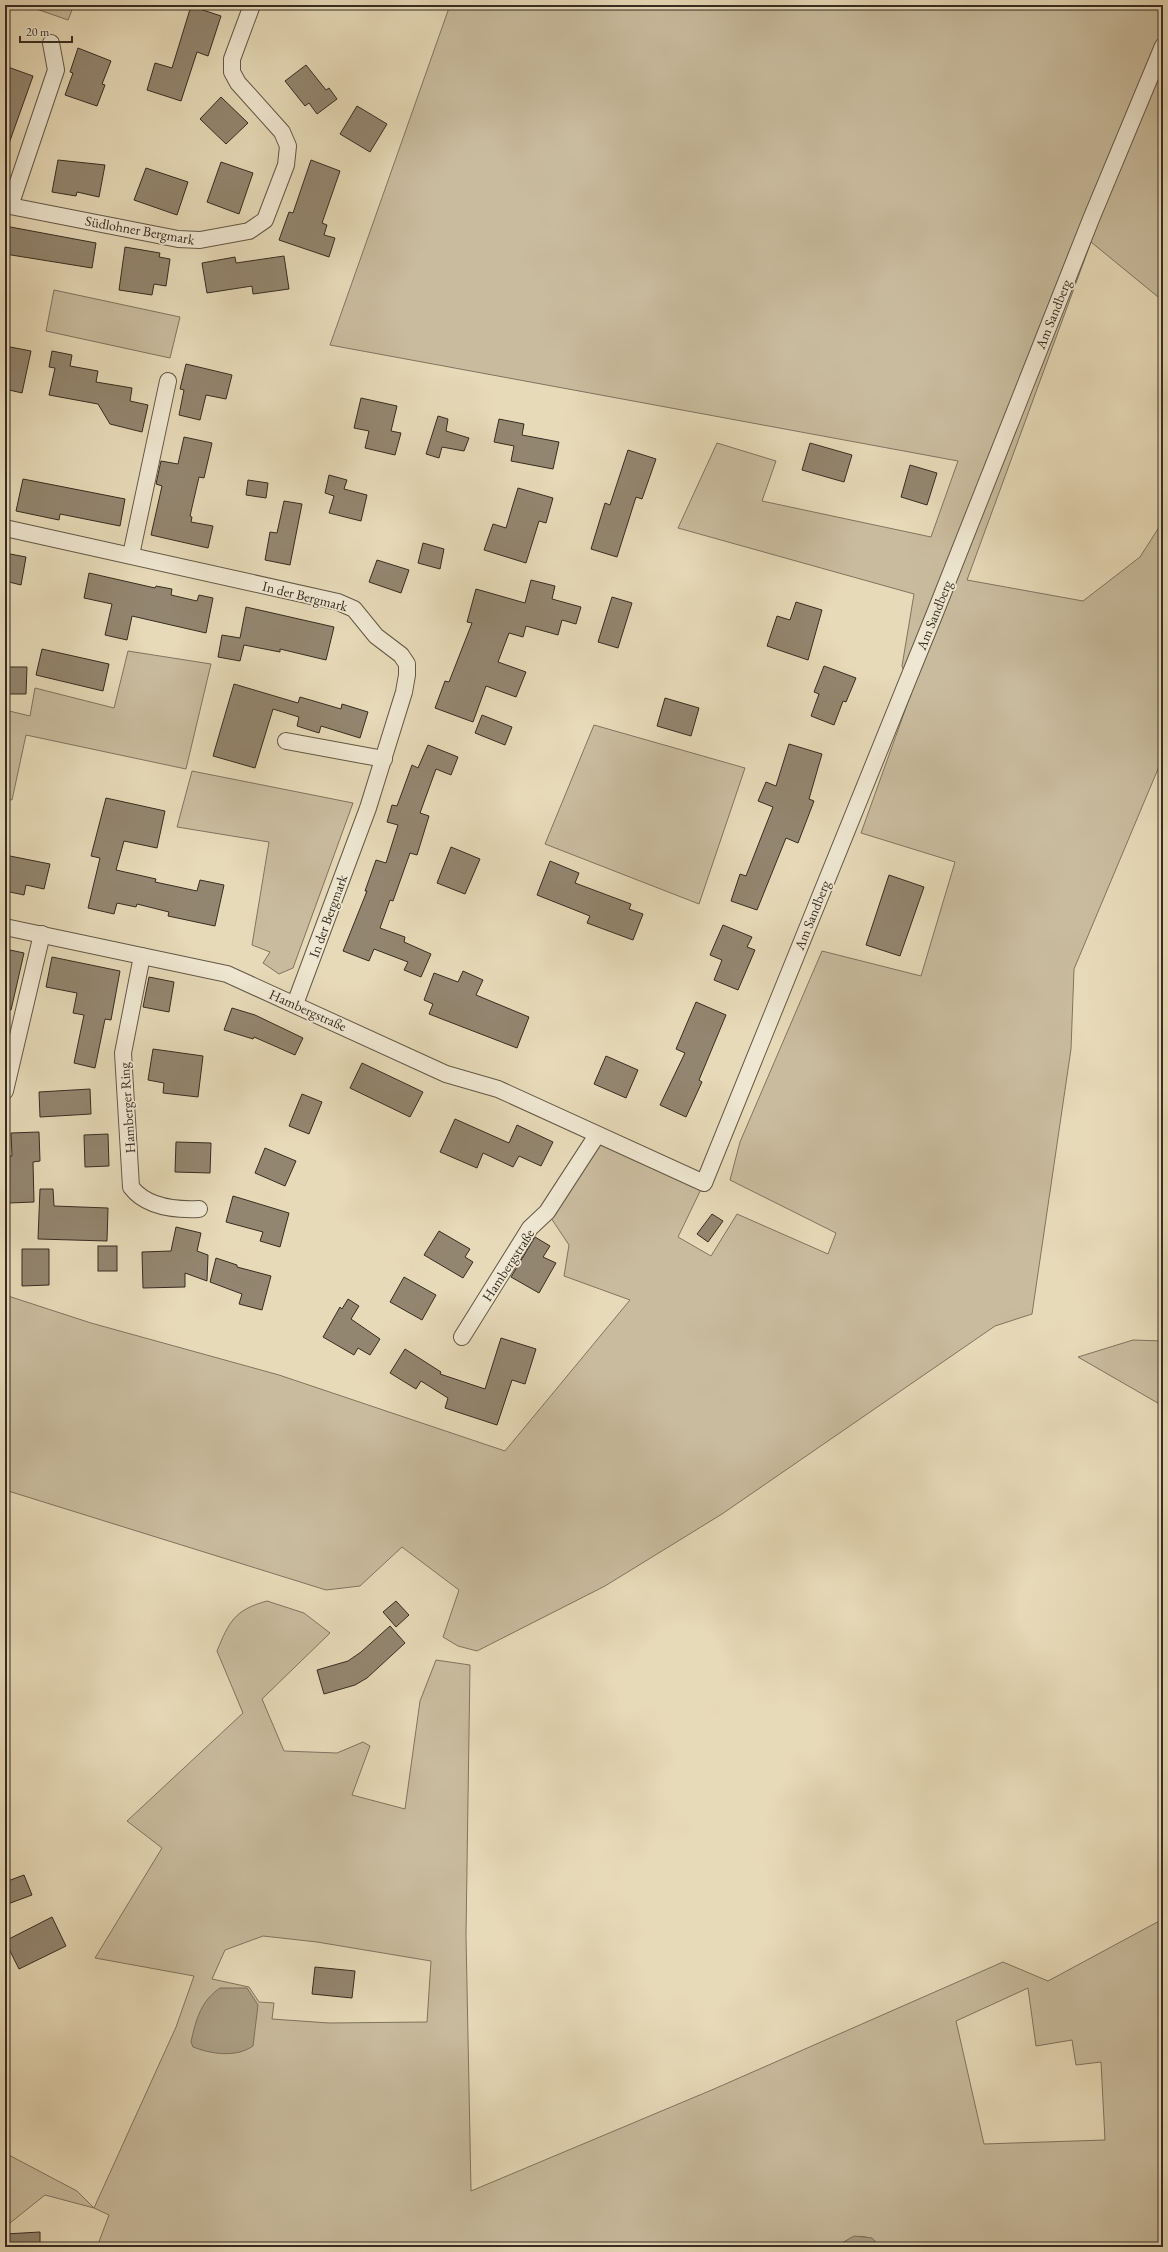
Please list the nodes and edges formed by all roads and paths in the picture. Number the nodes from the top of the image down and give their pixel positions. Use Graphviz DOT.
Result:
graph roads {
  1 [pos="252,5"];
  2 [pos="51,43"];
  3 [pos="1163,46"];
  4 [pos="7,206"];
  5 [pos="168,381"];
  6 [pos="5,528"];
  7 [pos="131,555"];
  8 [pos="286,741"];
  9 [pos="384,759"];
  10 [pos="5,927"];
  11 [pos="42,934"];
  12 [pos="142,956"];
  13 [pos="295,1004"];
  14 [pos="5,1091"];
  15 [pos="597,1135"];
  16 [pos="704,1183"];
  17 [pos="199,1209"];
  18 [pos="462,1337"];
  1 -- 4 [label="street, Südlohner Bergmark"];
  2 -- 4 [label="street, Südlohner Bergmark"];
  3 -- 16 [label="street, Am Sandberg"];
  5 -- 7 [label="street"];
  6 -- 7 [label="street, In der Bergmark"];
  7 -- 9 [label="street, In der Bergmark"];
  8 -- 9 [label="street"];
  9 -- 13 [label="street, In der Bergmark"];
  10 -- 11 [label="street, Hambergstraße"];
  11 -- 12 [label="street, Hambergstraße"];
  11 -- 14 [label="street"];
  12 -- 13 [label="street, Hambergstraße"];
  12 -- 17 [label="street, Hamberger Ring"];
  13 -- 15 [label="street, Hambergstraße"];
  15 -- 16 [label="street, Hambergstraße"];
  15 -- 18 [label="street, Hambergstraße"];
}
